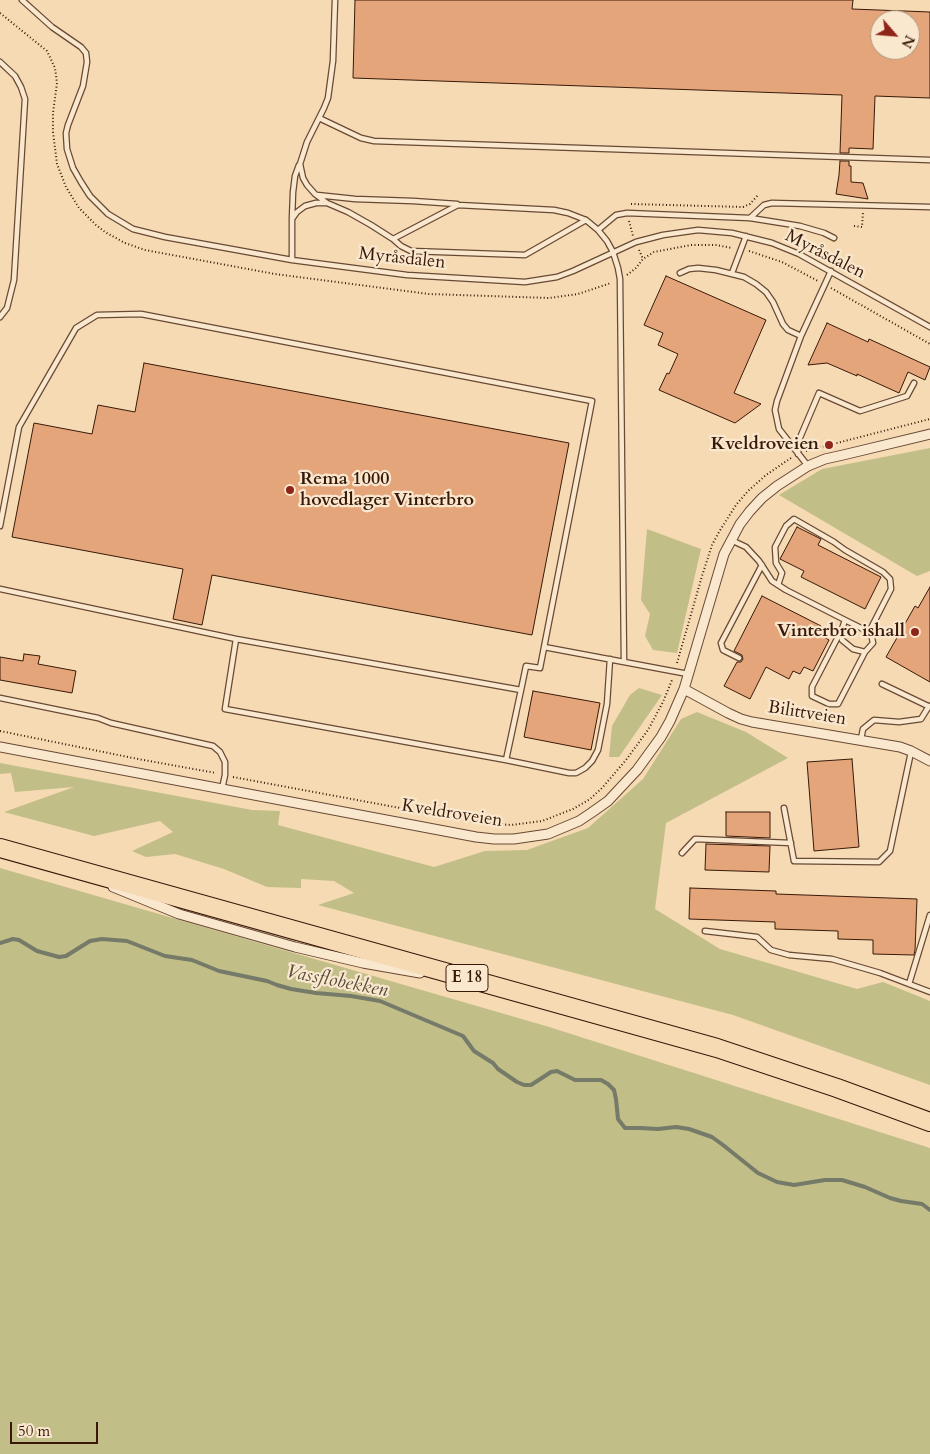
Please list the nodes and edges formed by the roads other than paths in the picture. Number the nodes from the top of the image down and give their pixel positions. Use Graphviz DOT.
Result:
graph roads {
  1 [pos="22,0"];
  2 [pos="335,0"];
  3 [pos="0,62"];
  4 [pos="319,118"];
  5 [pos="930,160"];
  6 [pos="300,164"];
  7 [pos="315,194"];
  8 [pos="326,203"];
  9 [pos="458,205"];
  10 [pos="930,207"];
  11 [pos="750,218"];
  12 [pos="292,219"];
  13 [pos="586,220"];
  14 [pos="598,230"];
  15 [pos="746,236"];
  16 [pos="834,238"];
  17 [pos="393,239"];
  18 [pos="613,252"];
  19 [pos="292,260"];
  20 [pos="831,271"];
  21 [pos="680,273"];
  22 [pos="732,273"];
  23 [pos="0,317"];
  24 [pos="930,327"];
  25 [pos="801,336"];
  26 [pos="914,383"];
  27 [pos="930,434"];
  28 [pos="798,454"];
  29 [pos="808,466"];
  30 [pos="0,526"];
  31 [pos="731,540"];
  32 [pos="762,565"];
  33 [pos="778,585"];
  34 [pos="0,589"];
  35 [pos="845,620"];
  36 [pos="840,632"];
  37 [pos="869,632"];
  38 [pos="236,639"];
  39 [pos="544,647"];
  40 [pos="865,652"];
  41 [pos="739,658"];
  42 [pos="610,659"];
  43 [pos="624,662"];
  44 [pos="688,674"];
  45 [pos="882,684"];
  46 [pos="684,689"];
  47 [pos="521,690"];
  48 [pos="0,698"];
  49 [pos="929,706"];
  50 [pos="860,739"];
  51 [pos="0,747"];
  52 [pos="911,750"];
  53 [pos="506,760"];
  54 [pos="930,761"];
  55 [pos="222,789"];
  56 [pos="784,808"];
  57 [pos="0,840"];
  58 [pos="791,843"];
  59 [pos="0,848"];
  60 [pos="682,853"];
  61 [pos="930,915"];
  62 [pos="706,931"];
  63 [pos="909,984"];
  64 [pos="930,992"];
  65 [pos="930,1113"];
  66 [pos="930,1122"];
  1 -- 19 [label="lane, Myråsdalen"];
  2 -- 4 [label="lane"];
  3 -- 23 [label="lane"];
  4 -- 5 [label="lane"];
  4 -- 6 [label="lane"];
  6 -- 7 [label="lane"];
  6 -- 12 [label="lane"];
  7 -- 8 [label="lane"];
  7 -- 9 [label="lane"];
  8 -- 12 [label="lane"];
  8 -- 17 [label="lane"];
  9 -- 13 [label="lane"];
  9 -- 17 [label="lane"];
  10 -- 11 [label="lane"];
  11 -- 14 [label="lane"];
  11 -- 16 [label="lane"];
  12 -- 19 [label="lane"];
  13 -- 14 [label="lane"];
  13 -- 17 [label="lane"];
  14 -- 18 [label="lane"];
  15 -- 18 [label="lane, Myråsdalen"];
  15 -- 20 [label="lane, Myråsdalen"];
  15 -- 22 [label="lane"];
  18 -- 19 [label="lane, Myråsdalen"];
  18 -- 43 [label="lane"];
  20 -- 24 [label="lane, Myråsdalen"];
  20 -- 25 [label="lane"];
  21 -- 22 [label="lane"];
  22 -- 25 [label="lane"];
  25 -- 28 [label="lane"];
  26 -- 28 [label="lane"];
  27 -- 29 [label="street, Kveldroveien"];
  28 -- 29 [label="lane"];
  29 -- 31 [label="street, Kveldroveien"];
  30 -- 39 [label="lane"];
  31 -- 32 [label="lane"];
  31 -- 44 [label="street, Kveldroveien"];
  32 -- 33 [label="lane"];
  32 -- 41 [label="lane"];
  33 -- 35 [label="lane"];
  33 -- 37 [label="lane"];
  34 -- 38 [label="lane"];
  35 -- 36 [label="lane"];
  35 -- 37 [label="lane"];
  36 -- 40 [label="lane"];
  36 -- 40 [label="lane"];
  37 -- 40 [label="lane"];
  38 -- 47 [label="lane"];
  38 -- 53 [label="lane"];
  39 -- 42 [label="lane"];
  39 -- 47 [label="lane"];
  42 -- 43 [label="lane"];
  42 -- 53 [label="lane"];
  43 -- 44 [label="lane"];
  44 -- 46 [label="street, Kveldroveien"];
  45 -- 49 [label="lane"];
  46 -- 50 [label="street, Bilittveien"];
  46 -- 55 [label="street, Kveldroveien"];
  47 -- 53 [label="lane"];
  48 -- 55 [label="lane"];
  49 -- 50 [label="lane"];
  50 -- 52 [label="street, Bilittveien"];
  51 -- 55 [label="street, Kveldroveien"];
  52 -- 54 [label="street, Bilittveien"];
  52 -- 58 [label="lane"];
  56 -- 58 [label="lane"];
  57 -- 65 [label="highway, E 18"];
  58 -- 60 [label="lane"];
  59 -- 66 [label="highway, E 18"];
  61 -- 63 [label="lane"];
  62 -- 63 [label="lane"];
  63 -- 64 [label="lane"];
}
